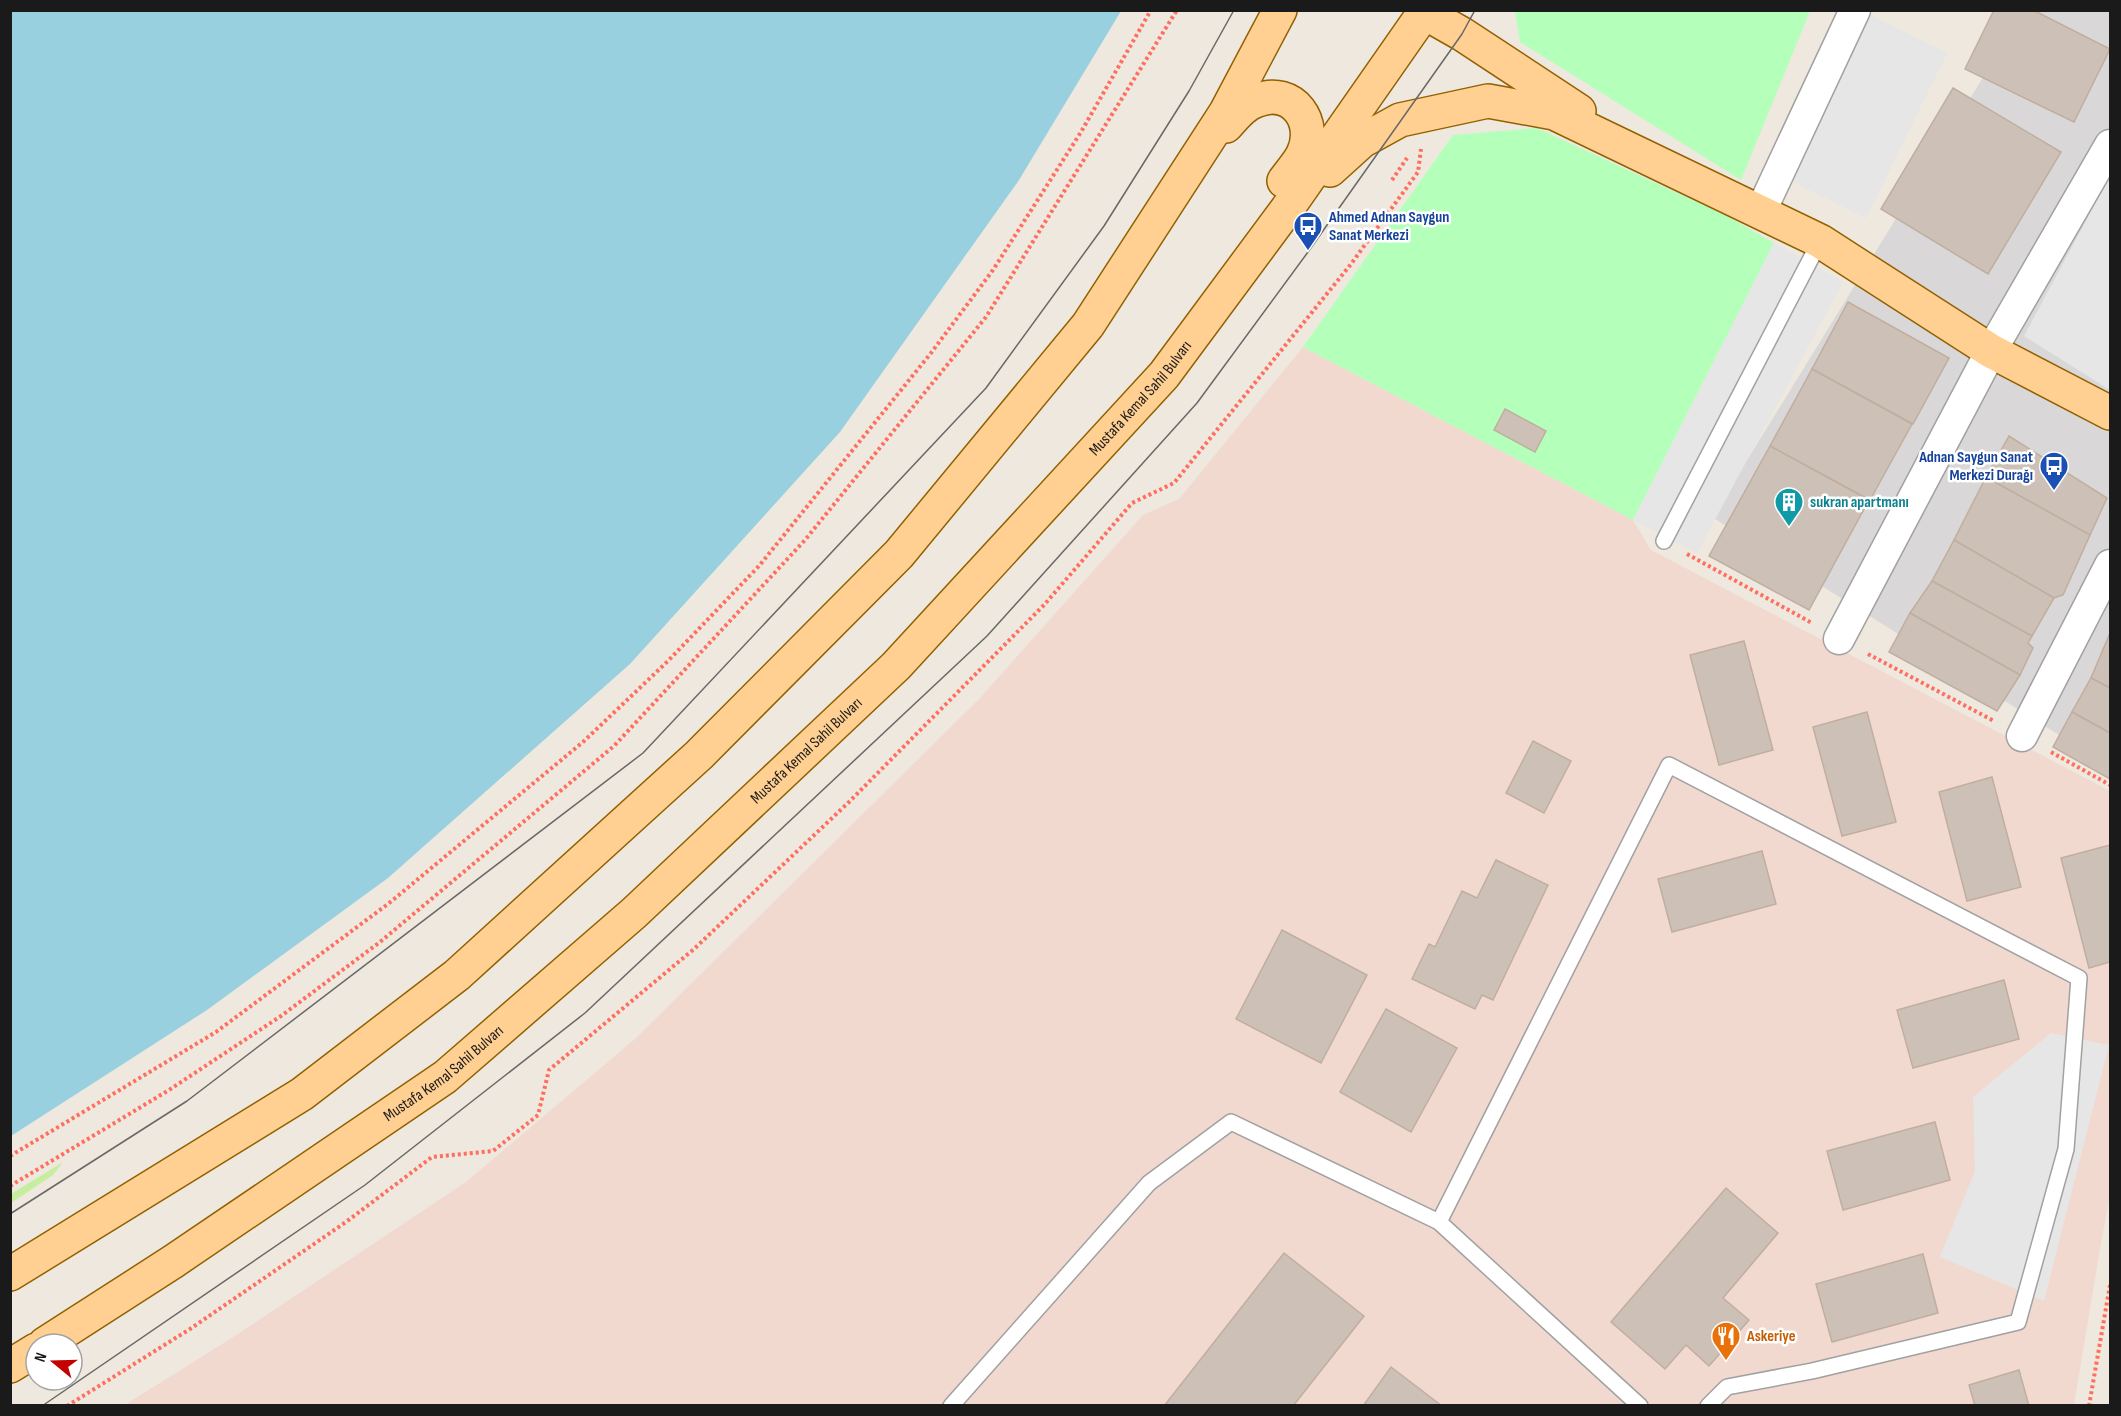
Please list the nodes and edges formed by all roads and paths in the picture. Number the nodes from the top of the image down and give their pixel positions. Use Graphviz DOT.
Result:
graph roads {
  1 [pos="1151,10"];
  2 [pos="1176,10"];
  3 [pos="1281,10"];
  4 [pos="1855,10"];
  5 [pos="1425,12"];
  6 [pos="1422,144"];
  7 [pos="2110,145"];
  8 [pos="1198,156"];
  9 [pos="1661,165"];
  10 [pos="1287,209"];
  11 [pos="1760,213"];
  12 [pos="1820,241"];
  13 [pos="1991,351"];
  14 [pos="1164,375"];
  15 [pos="2110,413"];
  16 [pos="1664,541"];
  17 [pos="2110,566"];
  18 [pos="1839,639"];
  19 [pos="2022,736"];
  20 [pos="2110,785"];
  21 [pos="10,1156"];
  22 [pos="10,1186"];
  23 [pos="1439,1222"];
  24 [pos="10,1274"];
  25 [pos="2110,1284"];
  26 [pos="64,1332"];
  27 [pos="24,1357"];
  28 [pos="10,1366"];
  29 [pos="67,1406"];
  30 [pos="951,1406"];
  31 [pos="1640,1406"];
  32 [pos="1708,1406"];
  33 [pos="2089,1406"];
  1 -- 21 [label="path"];
  2 -- 22 [label="path"];
  3 -- 8 [label="main road"];
  4 -- 11 [label="street"];
  5 -- 9 [label="main road"];
  5 -- 10 [label="main road, Mustafa Kemal Sahil Bulvarı"];
  6 -- 29 [label="path"];
  7 -- 13 [label="street"];
  8 -- 14 [label="main road"];
  8 -- 24 [label="main road"];
  9 -- 10 [label="main road"];
  9 -- 11 [label="main road"];
  10 -- 14 [label="main road, Mustafa Kemal Sahil Bulvarı"];
  11 -- 12 [label="main road"];
  12 -- 13 [label="main road"];
  12 -- 16 [label="lane"];
  13 -- 15 [label="main road"];
  13 -- 18 [label="street"];
  14 -- 26 [label="main road, Mustafa Kemal Sahil Bulvarı"];
  16 -- 18 [label="path"];
  17 -- 19 [label="street"];
  18 -- 19 [label="path"];
  19 -- 20 [label="path"];
  23 -- 30 [label="lane"];
  23 -- 31 [label="lane"];
  23 -- 32 [label="lane"];
  25 -- 33 [label="path"];
  27 -- 28 [label="main road"];
}
